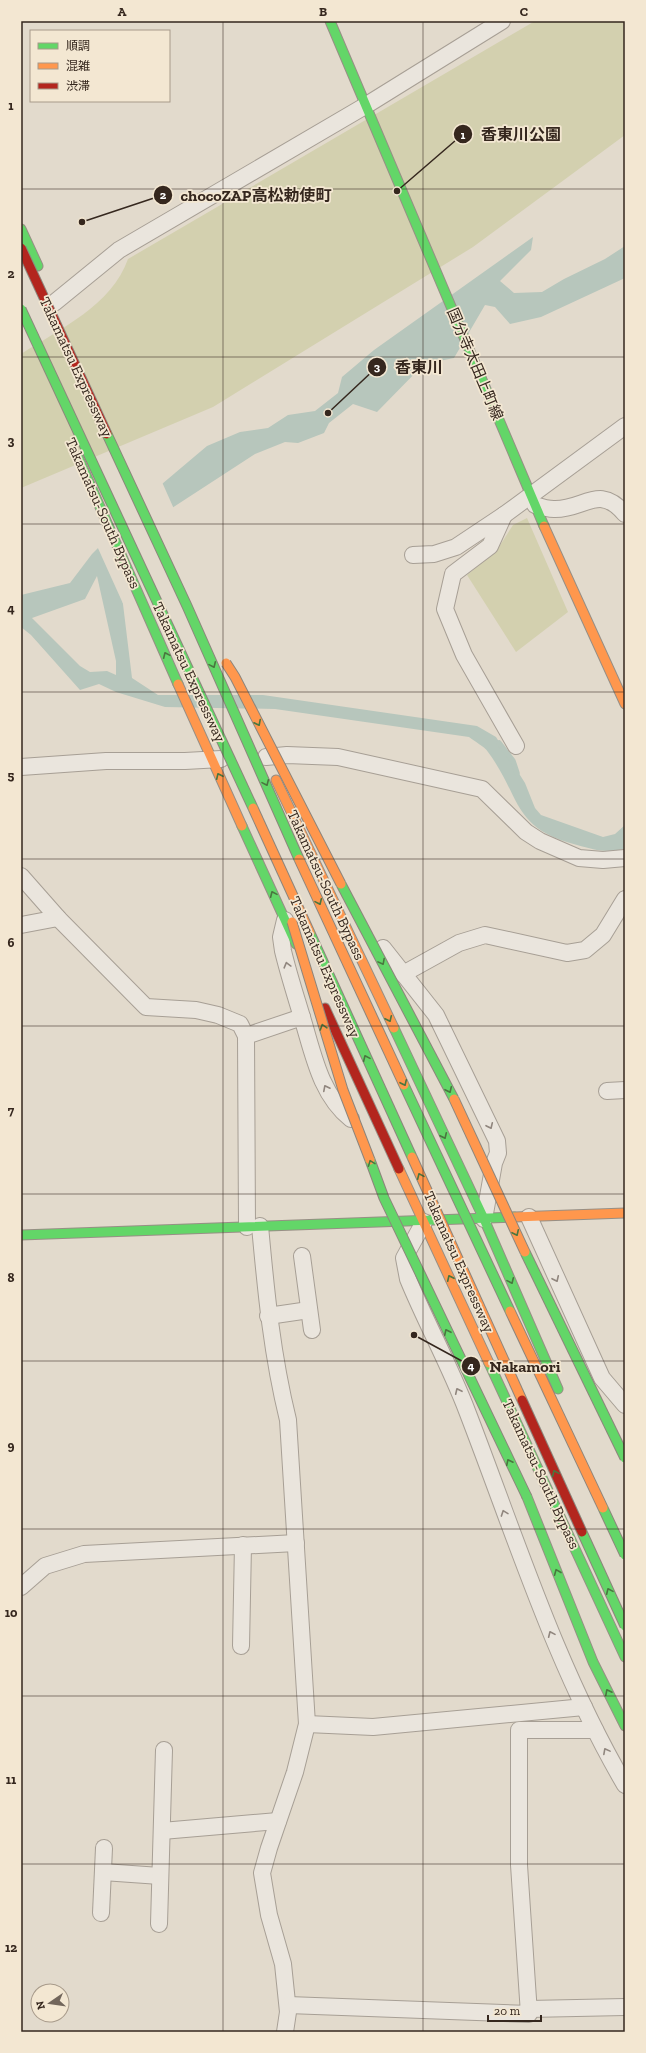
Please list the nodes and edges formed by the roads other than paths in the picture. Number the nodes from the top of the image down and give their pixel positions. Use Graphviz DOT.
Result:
graph roads {
  1 [pos="330,21"];
  2 [pos="502,21"];
  3 [pos="367,109"];
  4 [pos="21,229"];
  5 [pos="21,248"];
  6 [pos="56,308"];
  7 [pos="21,309"];
  8 [pos="23,334"];
  9 [pos="62,419"];
  10 [pos="625,426"];
  11 [pos="74,448"];
  12 [pos="531,494"];
  13 [pos="625,514"];
  14 [pos="504,515"];
  15 [pos="413,555"];
  16 [pos="187,606"];
  17 [pos="625,704"];
  18 [pos="516,746"];
  19 [pos="266,757"];
  20 [pos="212,759"];
  21 [pos="21,767"];
  22 [pos="268,841"];
  23 [pos="312,857"];
  24 [pos="625,858"];
  25 [pos="21,876"];
  26 [pos="625,899"];
  27 [pos="58,918"];
  28 [pos="285,920"];
  29 [pos="21,925"];
  30 [pos="403,974"];
  31 [pos="302,1017"];
  32 [pos="246,1036"];
  33 [pos="625,1090"];
  34 [pos="607,1091"];
  35 [pos="386,1140"];
  36 [pos="625,1213"];
  37 [pos="529,1218"];
  38 [pos="484,1219"];
  39 [pos="424,1222"];
  40 [pos="253,1227"];
  41 [pos="21,1236"];
  42 [pos="302,1256"];
  43 [pos="309,1310"];
  44 [pos="268,1316"];
  45 [pos="312,1330"];
  46 [pos="625,1405"];
  47 [pos="625,1458"];
  48 [pos="296,1542"];
  49 [pos="625,1542"];
  50 [pos="243,1545"];
  51 [pos="625,1555"];
  52 [pos="21,1587"];
  53 [pos="625,1626"];
  54 [pos="241,1646"];
  55 [pos="625,1657"];
  56 [pos="584,1707"];
  57 [pos="517,1714"];
  58 [pos="307,1724"];
  59 [pos="625,1726"];
  60 [pos="519,1730"];
  61 [pos="595,1730"];
  62 [pos="164,1750"];
  63 [pos="625,1785"];
  64 [pos="278,1821"];
  65 [pos="162,1831"];
  66 [pos="104,1848"];
  67 [pos="103,1872"];
  68 [pos="160,1876"];
  69 [pos="101,1913"];
  70 [pos="159,1924"];
  71 [pos="288,2005"];
  72 [pos="625,2006"];
  73 [pos="528,2009"];
  74 [pos="285,2032"];
  1 -- 3 [label="main road, 国分寺太田上町線"];
  2 -- 3 [label="street"];
  3 -- 6 [label="street"];
  3 -- 12 [label="main road, 国分寺太田上町線"];
  4 -- 6 [label="main road, Takamatsu-South Bypass"];
  5 -- 16 [label="main road, Takamatsu Expressway, bridge"];
  6 -- 19 [label="main road, Takamatsu-South Bypass"];
  7 -- 22 [label="main road, Takamatsu Expressway, bridge"];
  8 -- 9 [label="main road, Takamatsu-South Bypass"];
  10 -- 12 [label="street"];
  20 -- 11 [label="main road, Takamatsu-South Bypass, one-way"];
  12 -- 13 [label="street"];
  12 -- 14 [label="street"];
  12 -- 17 [label="main road, 国分寺太田上町線"];
  14 -- 15 [label="street"];
  14 -- 18 [label="street"];
  16 -- 47 [label="main road, one-way, bridge"];
  16 -- 51 [label="main road, Takamatsu Expressway, one-way, bridge"];
  19 -- 20 [label="street"];
  19 -- 23 [label="main road, Takamatsu-South Bypass"];
  19 -- 24 [label="street"];
  20 -- 21 [label="street"];
  28 -- 20 [label="main road, Takamatsu-South Bypass, one-way"];
  53 -- 22 [label="main road, Takamatsu Expressway, one-way, bridge"];
  59 -- 22 [label="main road, one-way, bridge"];
  23 -- 30 [label="street"];
  23 -- 38 [label="main road, Takamatsu-South Bypass, one-way"];
  25 -- 27 [label="street"];
  26 -- 30 [label="street"];
  27 -- 29 [label="street"];
  27 -- 32 [label="street"];
  31 -- 28 [label="street, one-way"];
  28 -- 35 [label="main road, Takamatsu-South Bypass"];
  30 -- 38 [label="street, one-way"];
  31 -- 32 [label="street"];
  35 -- 31 [label="street, one-way"];
  32 -- 40 [label="street"];
  33 -- 34 [label="street"];
  35 -- 39 [label="main road, Takamatsu-South Bypass"];
  36 -- 37 [label="main road"];
  37 -- 38 [label="main road"];
  37 -- 46 [label="street, one-way"];
  38 -- 39 [label="main road"];
  38 -- 49 [label="main road, Takamatsu-South Bypass, one-way"];
  39 -- 40 [label="main road"];
  55 -- 39 [label="main road, Takamatsu-South Bypass, one-way"];
  56 -- 39 [label="street, one-way"];
  40 -- 41 [label="main road"];
  40 -- 44 [label="street"];
  42 -- 43 [label="street"];
  43 -- 44 [label="street"];
  43 -- 45 [label="street"];
  44 -- 48 [label="street"];
  48 -- 50 [label="street"];
  48 -- 58 [label="street"];
  50 -- 52 [label="street"];
  50 -- 54 [label="street"];
  56 -- 57 [label="street"];
  56 -- 61 [label="street"];
  57 -- 58 [label="street"];
  57 -- 60 [label="street"];
  58 -- 64 [label="street"];
  60 -- 61 [label="street"];
  60 -- 73 [label="street"];
  63 -- 61 [label="street, one-way"];
  62 -- 65 [label="street"];
  64 -- 65 [label="street"];
  64 -- 71 [label="street"];
  65 -- 68 [label="street"];
  66 -- 67 [label="street"];
  67 -- 68 [label="street"];
  67 -- 69 [label="street"];
  68 -- 70 [label="street"];
  71 -- 73 [label="street"];
  71 -- 74 [label="street"];
  72 -- 73 [label="street"];
}
